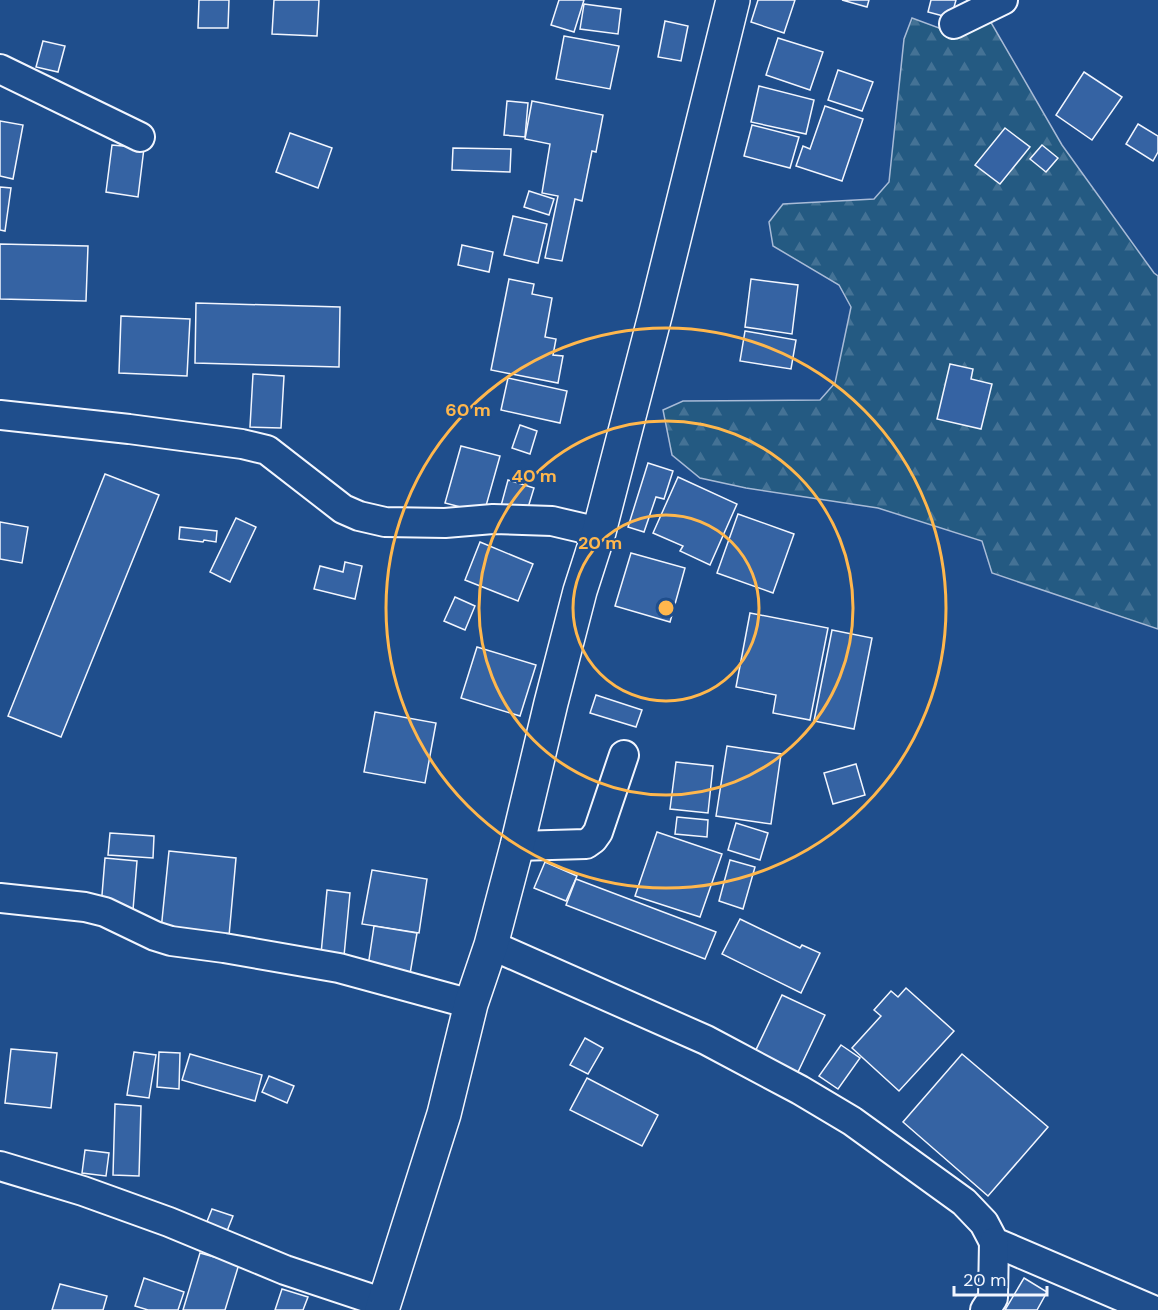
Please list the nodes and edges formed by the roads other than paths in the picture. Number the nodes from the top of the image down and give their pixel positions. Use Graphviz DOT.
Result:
graph roads {
  1 [pos="733,0"];
  2 [pos="1003,0"];
  3 [pos="954,24"];
  4 [pos="0,69"];
  5 [pos="140,137"];
  6 [pos="0,415"];
  7 [pos="599,532"];
  8 [pos="624,755"];
  9 [pos="517,846"];
  10 [pos="0,898"];
  11 [pos="491,945"];
  12 [pos="471,1005"];
  13 [pos="0,1166"];
  14 [pos="994,1242"];
  15 [pos="383,1307"];
  16 [pos="985,1310"];
  17 [pos="1153,1310"];
  1 -- 7 [label="street"];
  2 -- 3 [label="street"];
  4 -- 5 [label="street"];
  6 -- 7 [label="street"];
  7 -- 9 [label="street"];
  8 -- 9 [label="street"];
  9 -- 11 [label="street"];
  10 -- 12 [label="street"];
  11 -- 12 [label="street"];
  11 -- 14 [label="street"];
  12 -- 15 [label="street"];
  13 -- 15 [label="street"];
  14 -- 16 [label="street"];
  14 -- 17 [label="street"];
}
